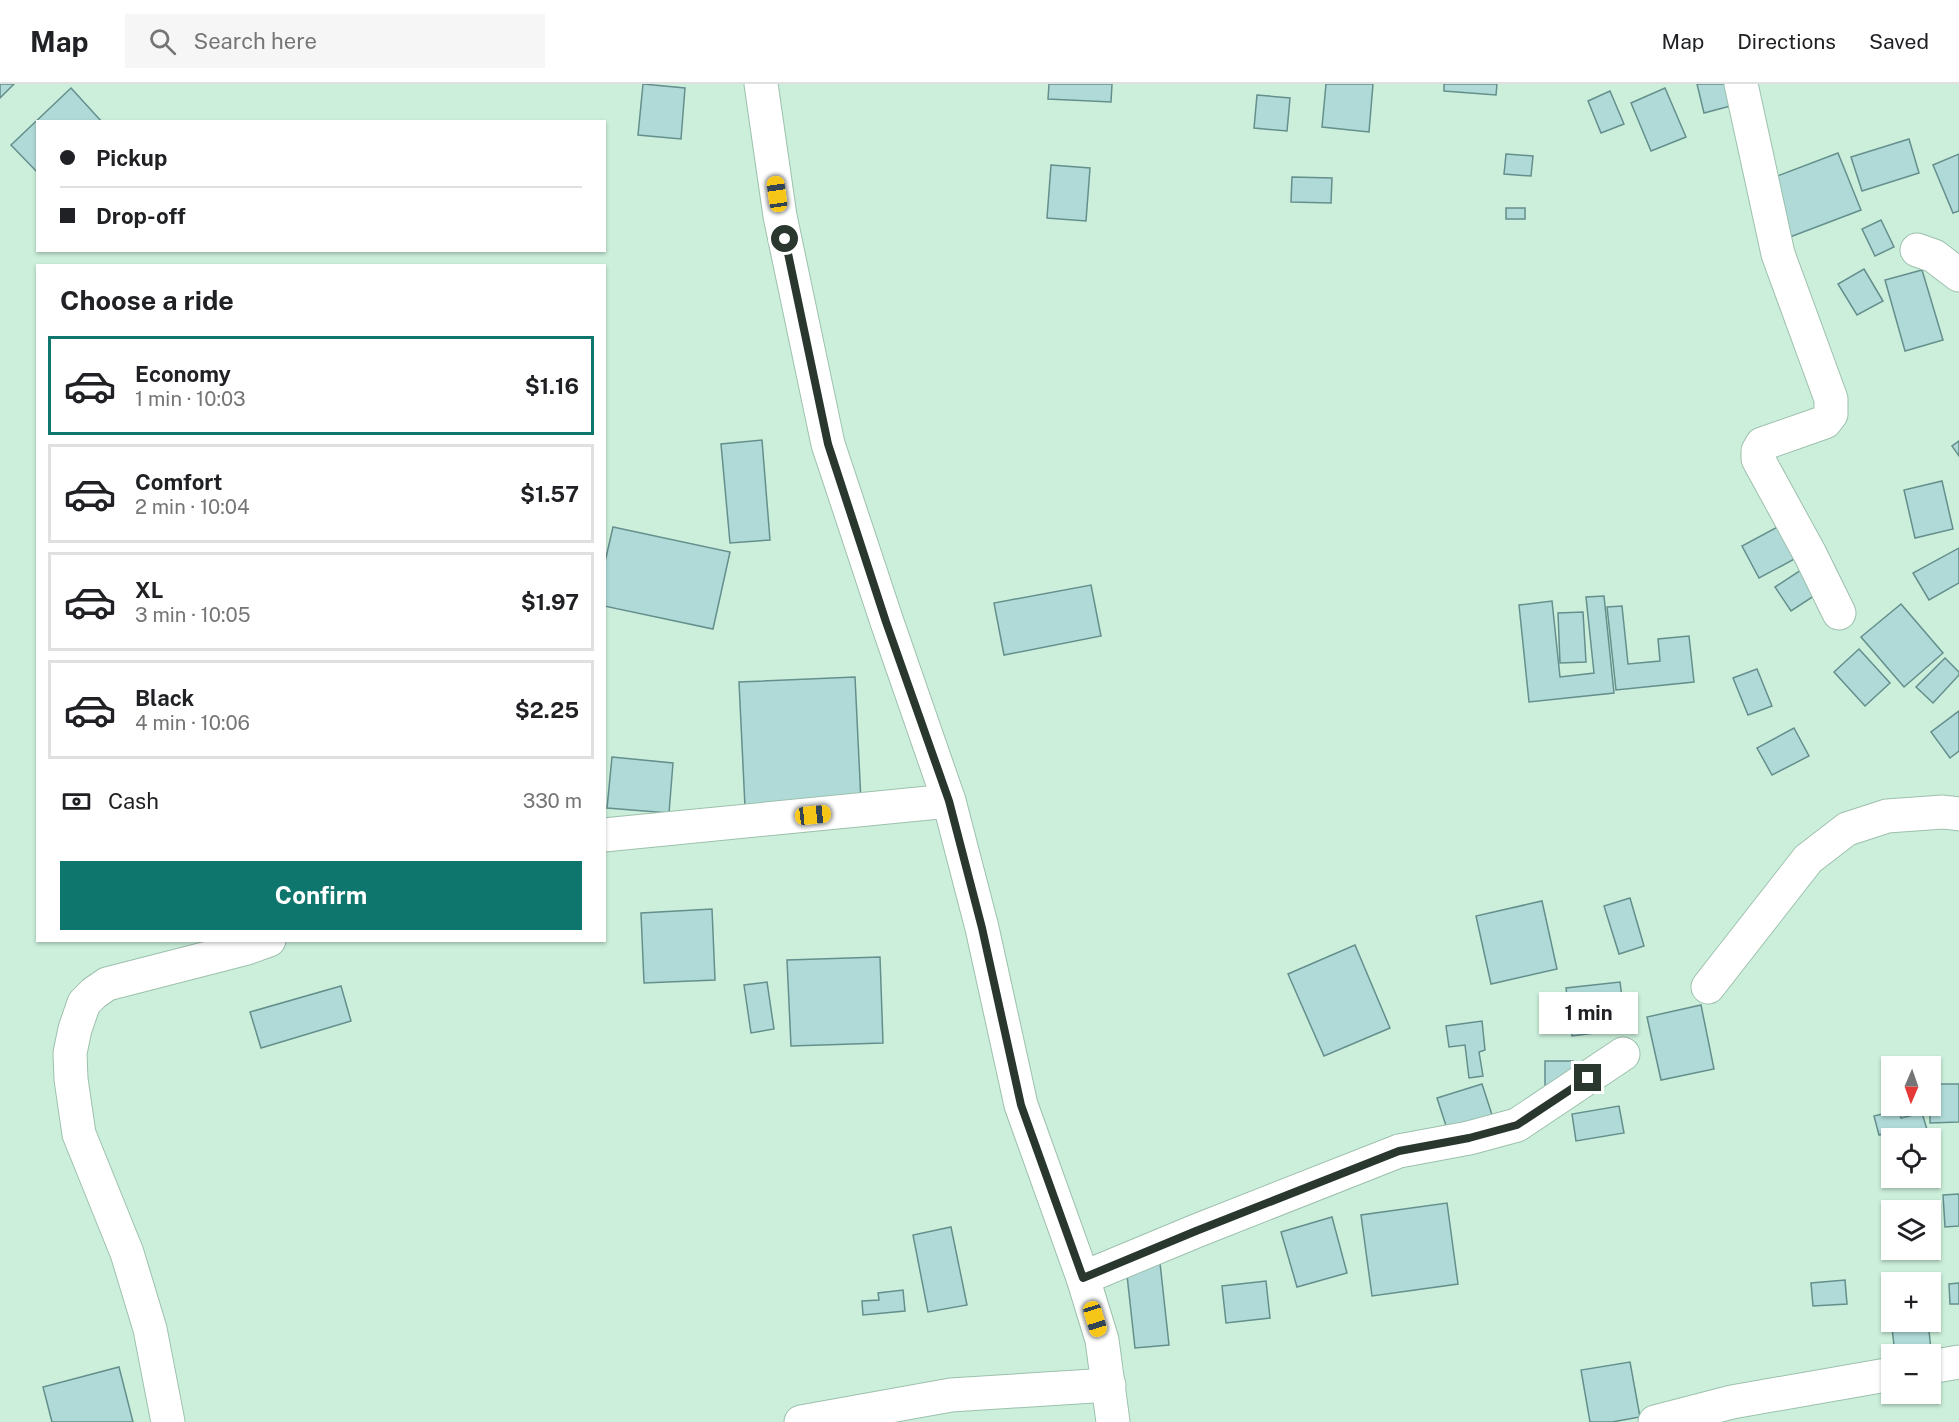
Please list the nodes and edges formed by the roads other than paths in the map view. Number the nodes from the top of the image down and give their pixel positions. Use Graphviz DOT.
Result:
graph roads {
  1 [pos="761,84"];
  2 [pos="1741,84"];
  3 [pos="1917,250"];
  4 [pos="1959,275"];
  5 [pos="1839,613"];
  6 [pos="949,801"];
  7 [pos="1959,814"];
  8 [pos="606,836"];
  9 [pos="264,942"];
  10 [pos="1708,987"];
  11 [pos="1623,1054"];
  12 [pos="1083,1278"];
  13 [pos="1959,1362"];
  14 [pos="1941,1365"];
  15 [pos="1881,1376"];
  16 [pos="1109,1385"];
  17 [pos="168,1422"];
  18 [pos="801,1422"];
  19 [pos="1113,1422"];
  20 [pos="1655,1422"];
  1 -- 6 [label="street"];
  2 -- 5 [label="street"];
  3 -- 4 [label="street"];
  6 -- 8 [label="street"];
  6 -- 12 [label="street"];
  7 -- 10 [label="street"];
  9 -- 17 [label="street"];
  11 -- 12 [label="street"];
  12 -- 16 [label="street"];
  13 -- 14 [label="street"];
  15 -- 20 [label="street"];
  16 -- 18 [label="street"];
  16 -- 19 [label="street"];
}
